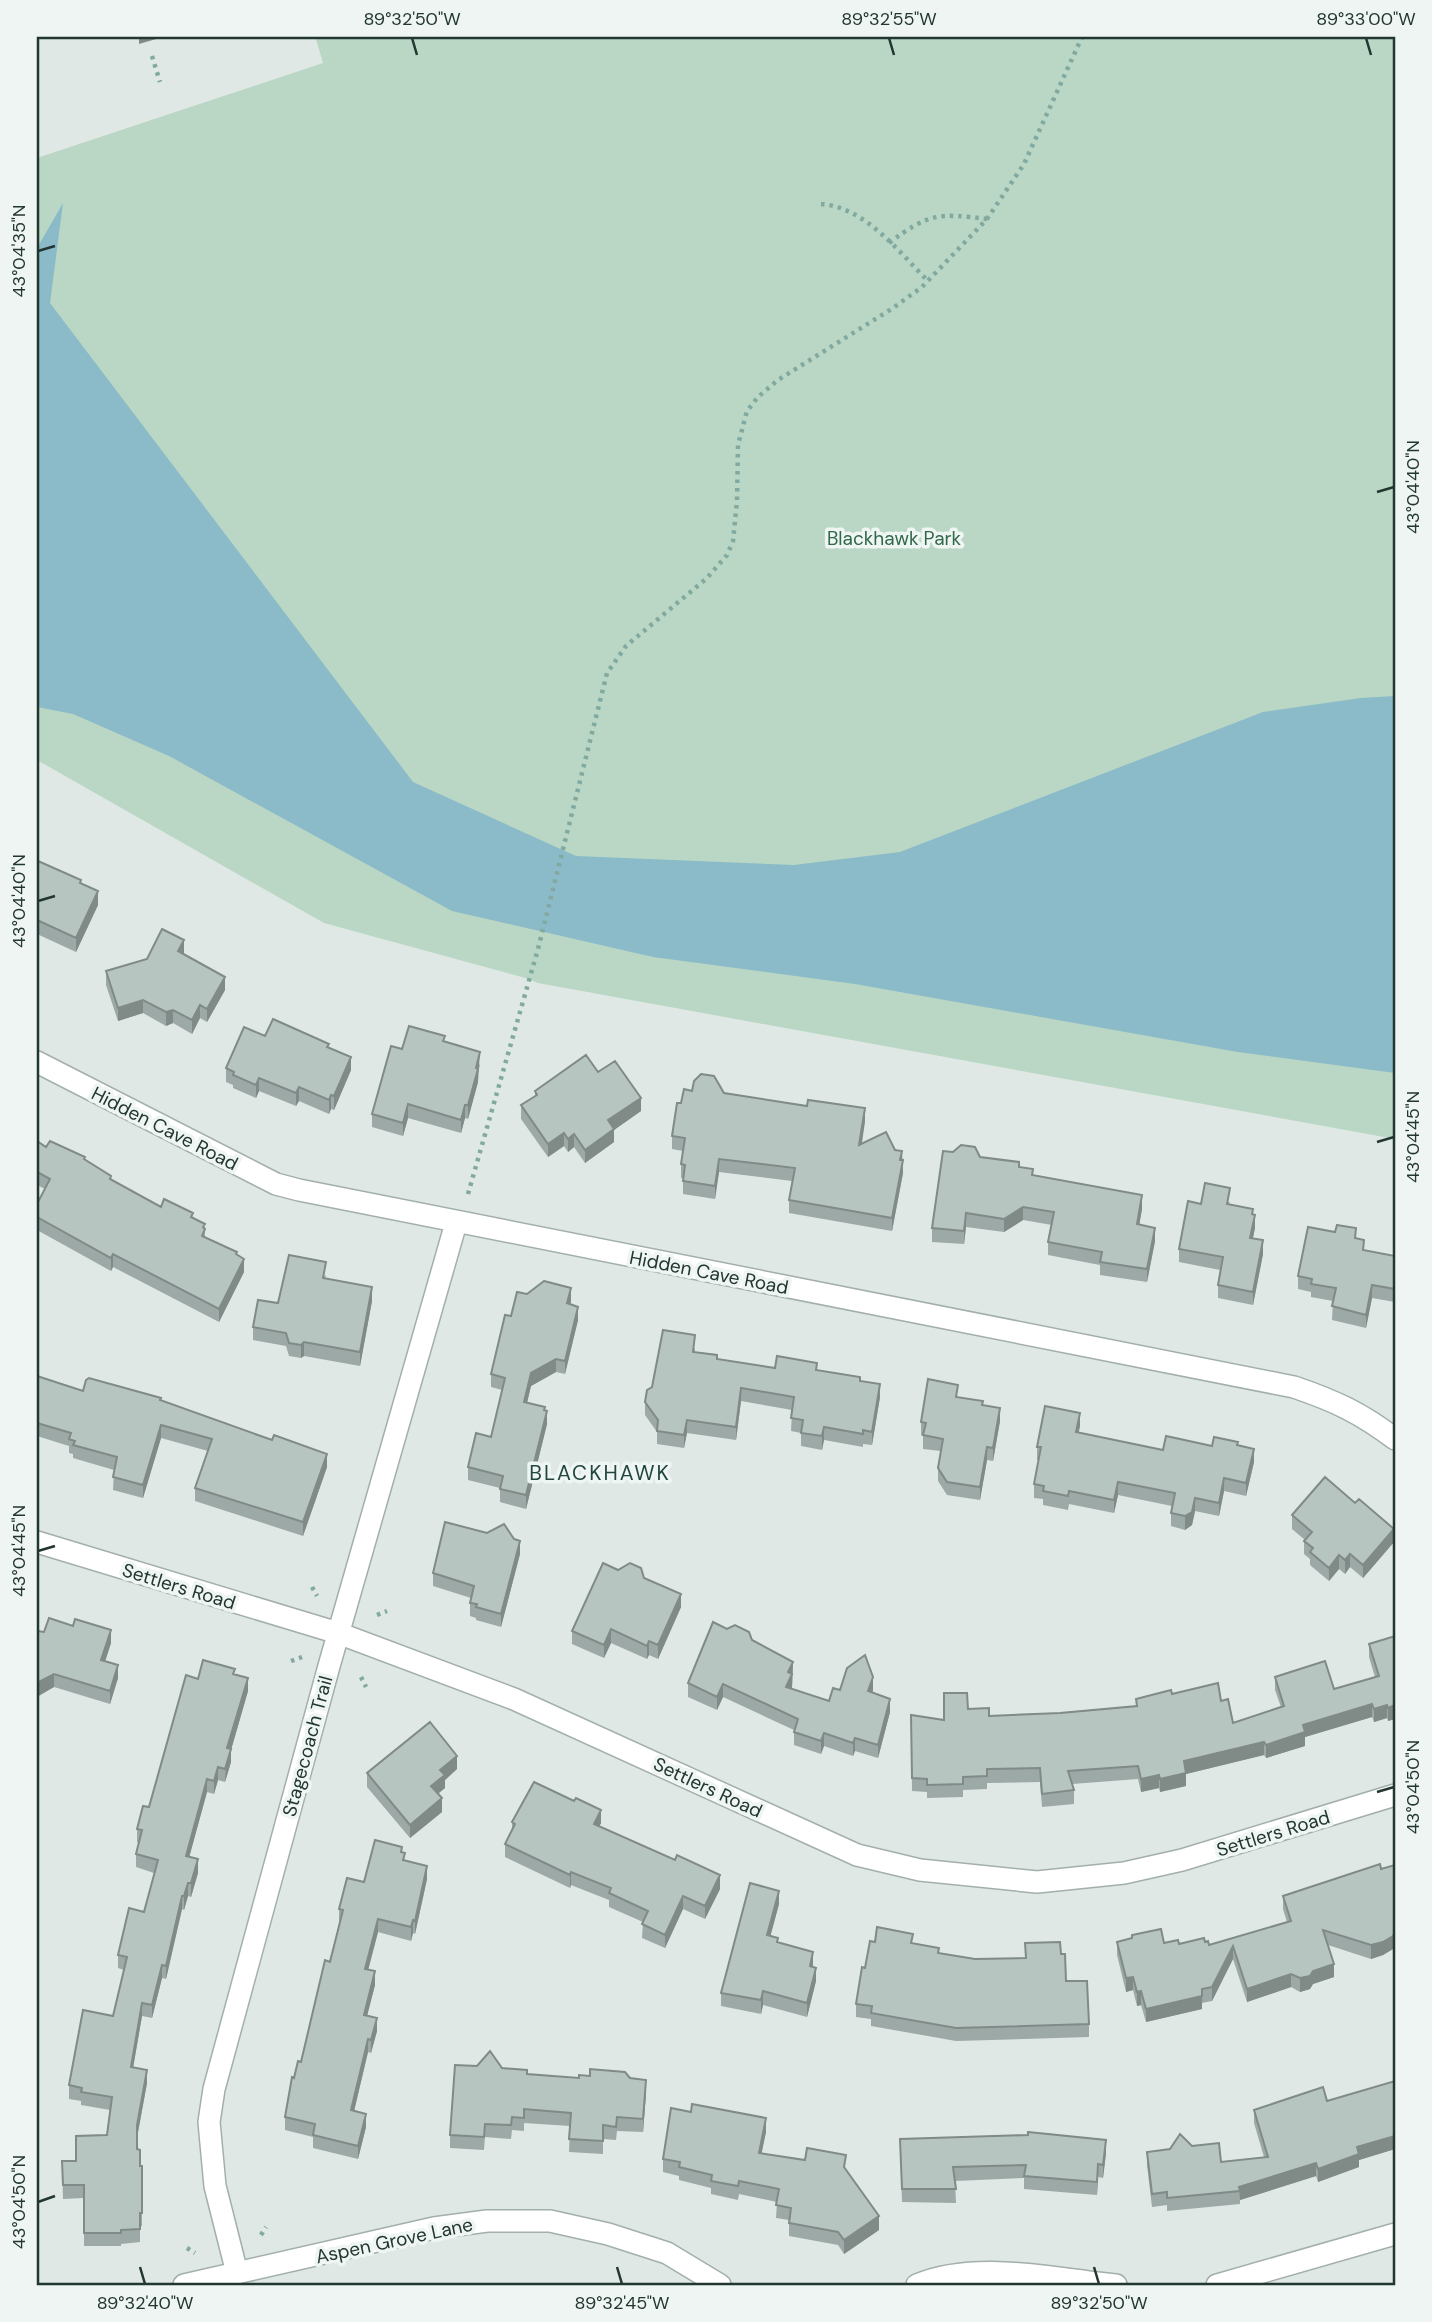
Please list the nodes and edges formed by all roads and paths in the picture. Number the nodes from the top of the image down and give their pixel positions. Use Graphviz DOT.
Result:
graph roads {
  1 [pos="1082,37"];
  2 [pos="152,56"];
  3 [pos="159,82"];
  4 [pos="821,204"];
  5 [pos="987,219"];
  6 [pos="889,243"];
  7 [pos="928,281"];
  8 [pos="37,1062"];
  9 [pos="468,1194"];
  10 [pos="456,1223"];
  11 [pos="1395,1439"];
  12 [pos="37,1542"];
  13 [pos="312,1587"];
  14 [pos="317,1596"];
  15 [pos="387,1611"];
  16 [pos="377,1615"];
  17 [pos="338,1633"];
  18 [pos="302,1657"];
  19 [pos="291,1661"];
  20 [pos="361,1677"];
  21 [pos="366,1687"];
  22 [pos="1395,1795"];
  23 [pos="266,2227"];
  24 [pos="1395,2234"];
  25 [pos="261,2235"];
  26 [pos="187,2248"];
  27 [pos="195,2253"];
  28 [pos="237,2273"];
  29 [pos="184,2285"];
  30 [pos="720,2285"];
  31 [pos="917,2285"];
  32 [pos="1116,2285"];
  33 [pos="1217,2285"];
  1 -- 5 [label="path"];
  2 -- 3 [label="path"];
  4 -- 6 [label="path"];
  5 -- 6 [label="path"];
  5 -- 7 [label="path"];
  6 -- 7 [label="path"];
  7 -- 9 [label="path"];
  8 -- 10 [label="street, Hidden Cave Road"];
  10 -- 11 [label="street, Hidden Cave Road"];
  10 -- 17 [label="street, Stagecoach Trail"];
  12 -- 17 [label="street, Settlers Road"];
  13 -- 14 [label="path"];
  15 -- 16 [label="path"];
  17 -- 22 [label="street, Settlers Road"];
  17 -- 28 [label="street, Stagecoach Trail"];
  18 -- 19 [label="path"];
  20 -- 21 [label="path"];
  23 -- 25 [label="path"];
  24 -- 33 [label="street"];
  26 -- 27 [label="path"];
  28 -- 29 [label="street, Aspen Grove Lane"];
  28 -- 30 [label="street, Aspen Grove Lane"];
  31 -- 32 [label="street"];
}
